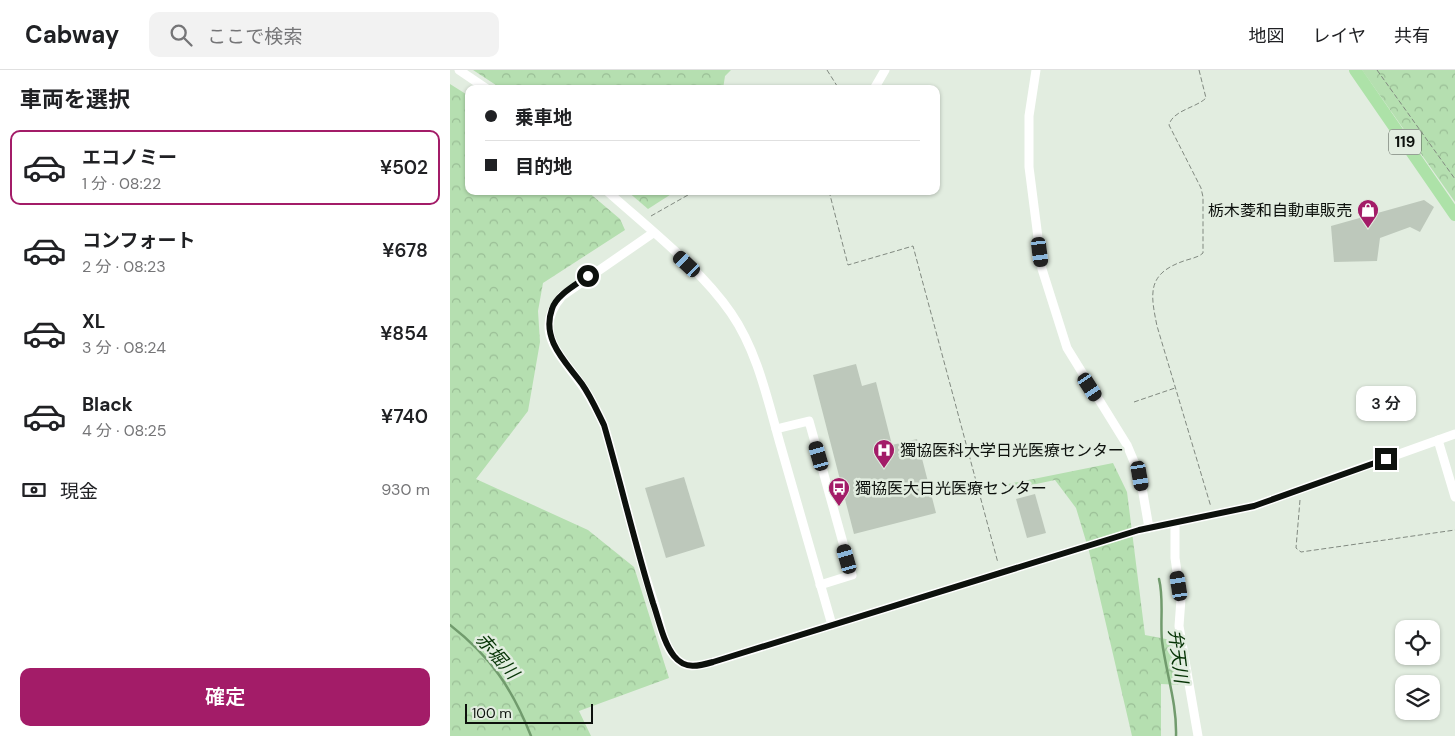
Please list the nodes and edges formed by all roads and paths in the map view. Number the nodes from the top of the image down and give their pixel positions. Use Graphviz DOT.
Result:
graph roads {
  1 [pos="459,70"];
  2 [pos="827,70"];
  3 [pos="885,70"];
  4 [pos="1036,70"];
  5 [pos="1199,70"];
  6 [pos="1355,70"];
  7 [pos="1377,70"];
  8 [pos="481,85"];
  9 [pos="836,85"];
  10 [pos="876,85"];
  11 [pos="1455,179"];
  12 [pos="611,195"];
  13 [pos="688,195"];
  14 [pos="830,195"];
  15 [pos="1455,215"];
  16 [pos="651,216"];
  17 [pos="653,233"];
  18 [pos="1175,388"];
  19 [pos="1134,402"];
  20 [pos="776,430"];
  21 [pos="1455,434"];
  22 [pos="1438,440"];
  23 [pos="1300,490"];
  24 [pos="1455,497"];
  25 [pos="1214,516"];
  26 [pos="1175,523"];
  27 [pos="1149,528"];
  28 [pos="1455,530"];
  29 [pos="1000,574"];
  30 [pos="820,585"];
  31 [pos="832,625"];
  32 [pos="1198,736"];
  1 -- 8 [label="street"];
  2 -- 9 [label="path"];
  3 -- 10 [label="street"];
  4 -- 27 [label="street"];
  5 -- 18 [label="path"];
  6 -- 15 [label="highway, 119"];
  7 -- 11 [label="path"];
  12 -- 17 [label="street"];
  13 -- 16 [label="path"];
  14 -- 29 [label="path"];
  17 -- 20 [label="street"];
  17 -- 31 [label="street"];
  18 -- 19 [label="path"];
  18 -- 25 [label="path"];
  20 -- 30 [label="street"];
  20 -- 30 [label="street"];
  21 -- 22 [label="street"];
  22 -- 23 [label="street"];
  22 -- 24 [label="street"];
  23 -- 25 [label="street"];
  23 -- 28 [label="path"];
  25 -- 26 [label="street"];
  26 -- 27 [label="street"];
  26 -- 32 [label="street"];
  27 -- 29 [label="street"];
  29 -- 31 [label="street"];
  30 -- 31 [label="street"];
}
